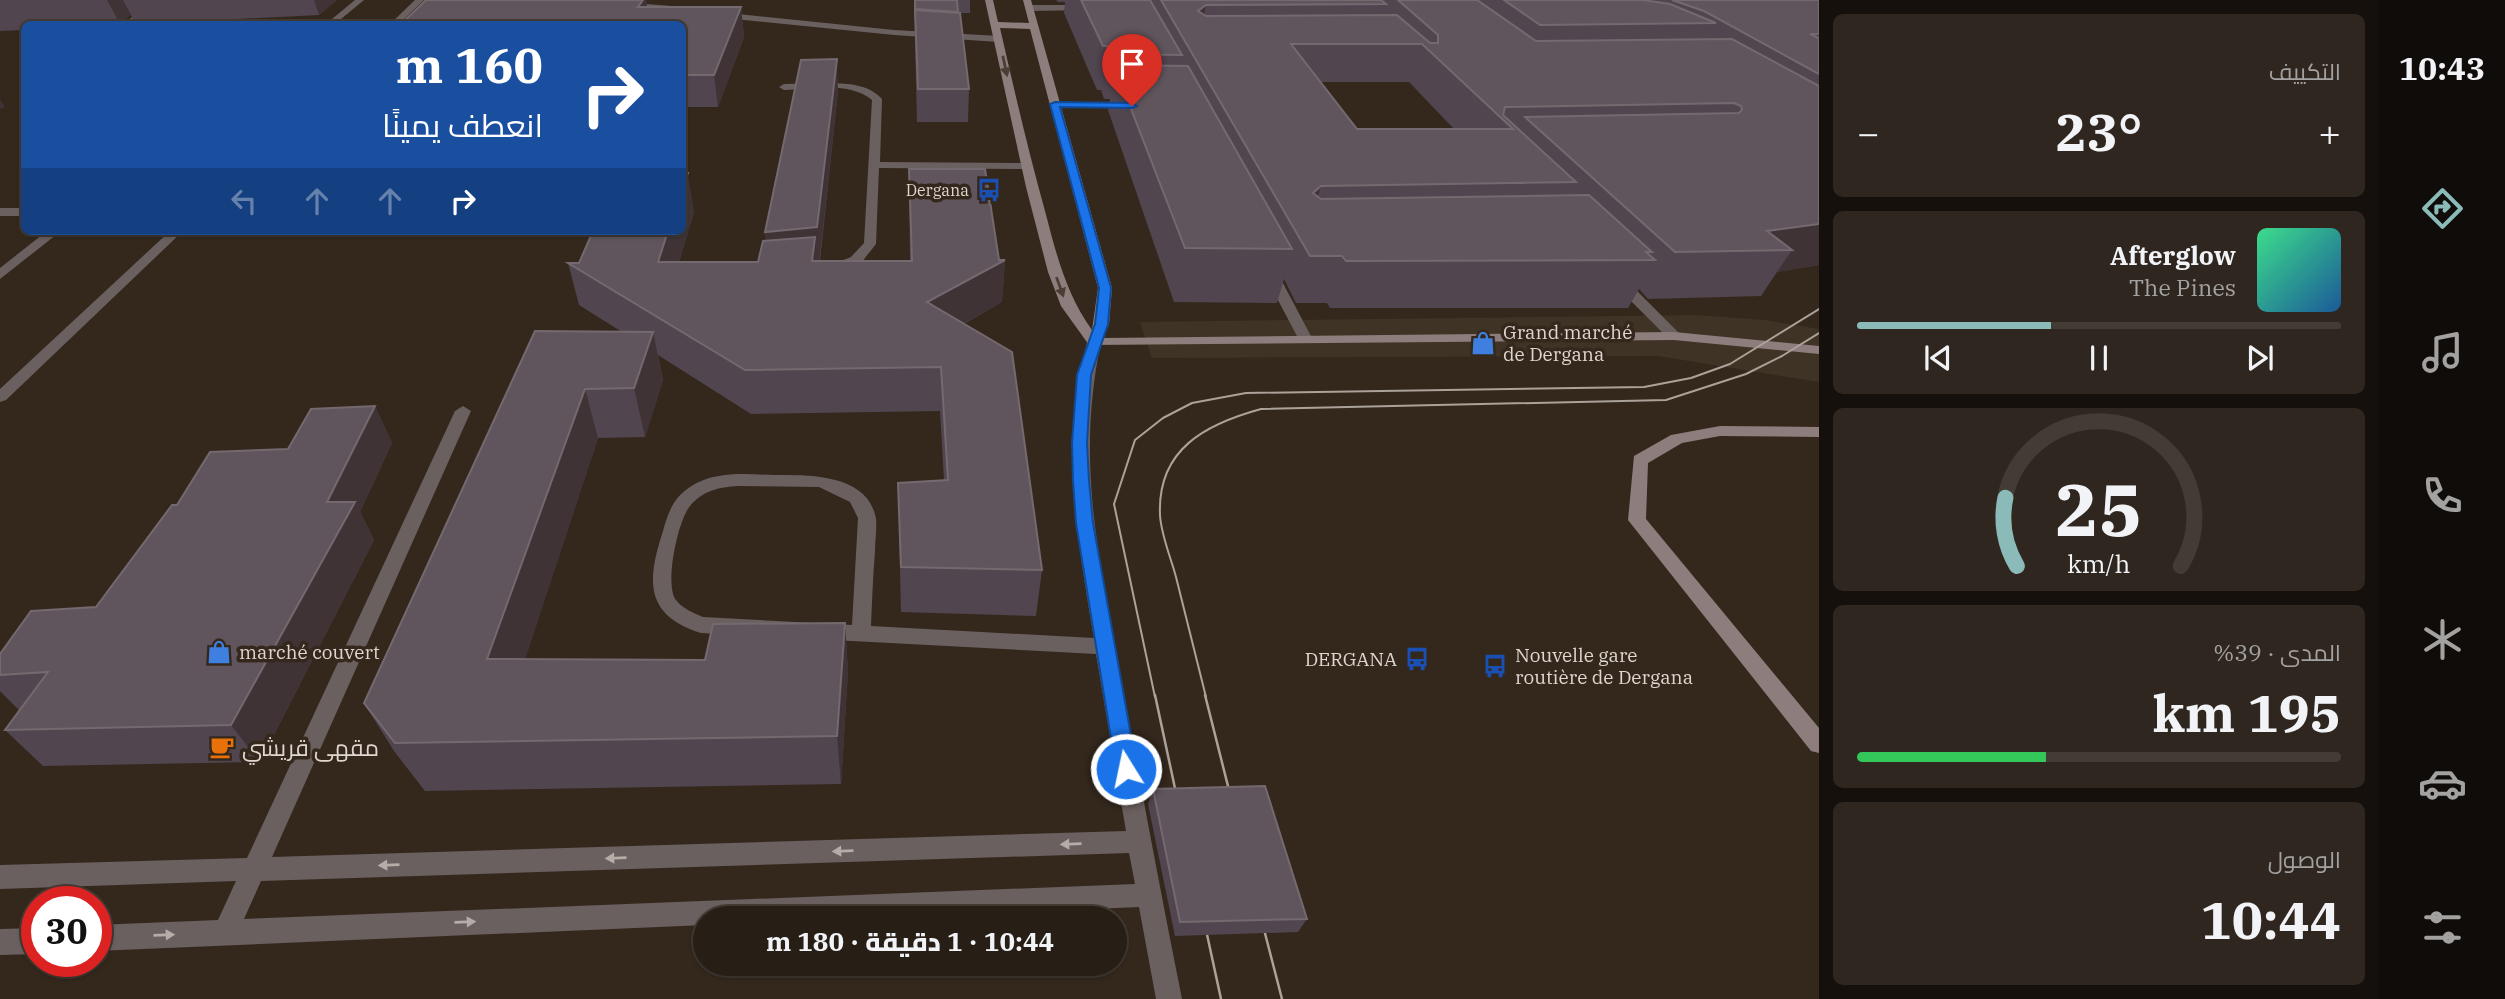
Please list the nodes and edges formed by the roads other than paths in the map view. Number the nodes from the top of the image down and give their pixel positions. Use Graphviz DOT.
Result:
graph roads {
  1 [pos="164,0"];
  2 [pos="360,0"];
  3 [pos="989,0"];
  4 [pos="421,4"];
  5 [pos="615,4"];
  6 [pos="1029,4"];
  7 [pos="1095,8"];
  8 [pos="695,12"];
  9 [pos="706,13"];
  10 [pos="131,21"];
  11 [pos="334,21"];
  12 [pos="398,21"];
  13 [pos="996,25"];
  14 [pos="1033,26"];
  15 [pos="999,39"];
  16 [pos="784,88"];
  17 [pos="1055,104"];
  18 [pos="1145,106"];
  19 [pos="875,165"];
  20 [pos="1027,166"];
  21 [pos="0,212"];
  22 [pos="21,212"];
  23 [pos="50,235"];
  24 [pos="173,235"];
  25 [pos="1260,253"];
  26 [pos="1608,271"];
  27 [pos="820,272"];
  28 [pos="0,275"];
  29 [pos="1674,336"];
  30 [pos="1305,338"];
  31 [pos="1094,342"];
  32 [pos="1819,349"];
  33 [pos="0,397"];
  34 [pos="463,411"];
  35 [pos="1819,432"];
  36 [pos="861,634"];
  37 [pos="1106,647"];
  38 [pos="1819,744"];
  39 [pos="1139,842"];
  40 [pos="255,869"];
  41 [pos="0,877"];
  42 [pos="1149,895"];
  43 [pos="225,933"];
  44 [pos="112,937"];
  45 [pos="21,941"];
  46 [pos="0,942"];
  47 [pos="1169,999"];
  1 -- 10 [label="street"];
  2 -- 11 [label="street"];
  3 -- 13 [label="street"];
  4 -- 12 [label="street"];
  5 -- 8 [label="street"];
  6 -- 7 [label="street"];
  6 -- 14 [label="street"];
  9 -- 15 [label="street"];
  13 -- 14 [label="street"];
  13 -- 15 [label="street"];
  14 -- 17 [label="street"];
  15 -- 20 [label="street, one-way"];
  16 -- 19 [label="street"];
  17 -- 18 [label="street"];
  17 -- 31 [label="street"];
  19 -- 20 [label="street"];
  19 -- 27 [label="street"];
  20 -- 31 [label="street, one-way"];
  21 -- 22 [label="street"];
  23 -- 28 [label="street"];
  24 -- 33 [label="street"];
  25 -- 30 [label="street"];
  26 -- 29 [label="street"];
  29 -- 30 [label="street"];
  29 -- 32 [label="street"];
  30 -- 31 [label="street"];
  31 -- 37 [label="street"];
  34 -- 40 [label="street"];
  35 -- 38 [label="street"];
  36 -- 36 [label="street"];
  36 -- 37 [label="street"];
  37 -- 39 [label="street"];
  39 -- 40 [label="street, one-way"];
  39 -- 42 [label="street"];
  40 -- 41 [label="street"];
  40 -- 43 [label="street"];
  43 -- 42 [label="street, one-way"];
  42 -- 47 [label="street"];
  44 -- 43 [label="street, one-way"];
  45 -- 46 [label="street"];
}
